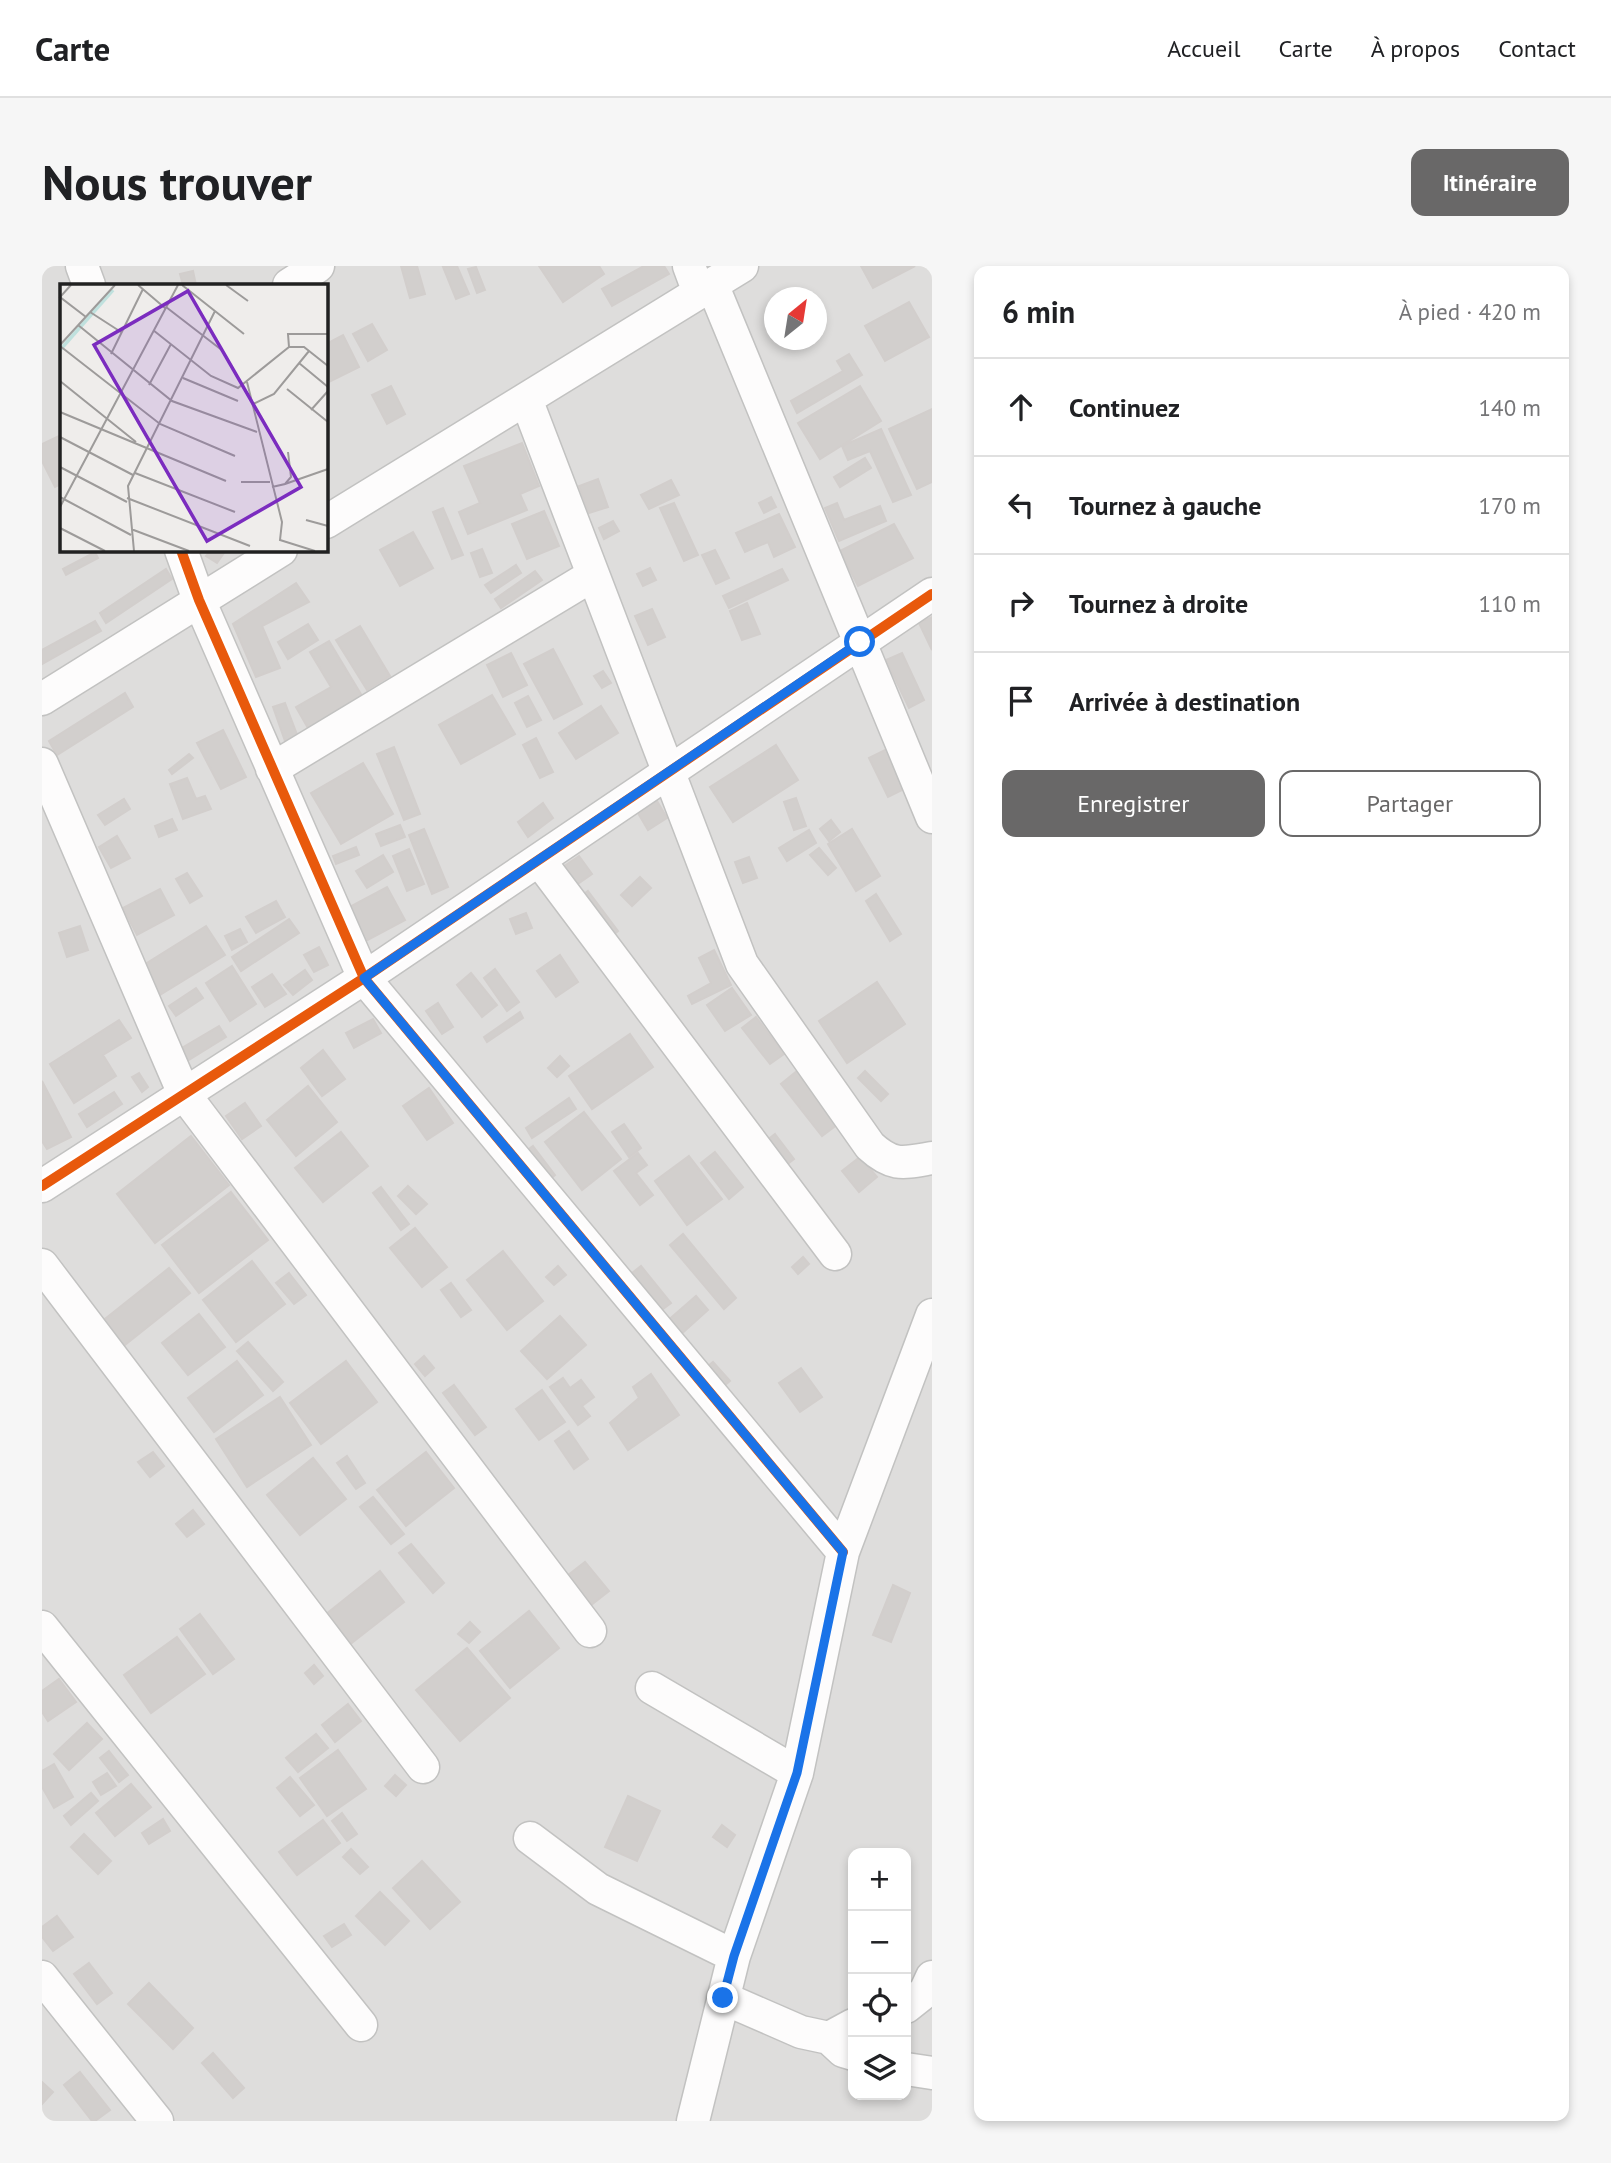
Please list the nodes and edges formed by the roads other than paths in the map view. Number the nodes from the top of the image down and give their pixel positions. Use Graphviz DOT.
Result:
graph roads {
  1 [pos="82,266"];
  2 [pos="281,266"];
  3 [pos="318,266"];
  4 [pos="741,266"];
  5 [pos="700,281"];
  6 [pos="89,284"];
  7 [pos="290,284"];
  8 [pos="291,284"];
  9 [pos="526,399"];
  10 [pos="327,521"];
  11 [pos="181,551"];
  12 [pos="279,551"];
  13 [pos="593,575"];
  14 [pos="932,594"];
  15 [pos="199,600"];
  16 [pos="860,642"];
  17 [pos="42,699"];
  18 [pos="42,764"];
  19 [pos="272,769"];
  20 [pos="668,770"];
  21 [pos="932,817"];
  22 [pos="539,860"];
  23 [pos="364,978"];
  24 [pos="184,1094"];
  25 [pos="932,1158"];
  26 [pos="42,1186"];
  27 [pos="835,1254"];
  28 [pos="42,1265"];
  29 [pos="930,1329"];
  30 [pos="843,1552"];
  31 [pos="42,1627"];
  32 [pos="590,1631"];
  33 [pos="652,1688"];
  34 [pos="423,1767"];
  35 [pos="797,1773"];
  36 [pos="530,1838"];
  37 [pos="734,1956"];
  38 [pos="932,1977"];
  39 [pos="42,1978"];
  40 [pos="723,1998"];
  41 [pos="911,2003"];
  42 [pos="361,2025"];
  43 [pos="845,2039"];
  44 [pos="911,2070"];
  45 [pos="932,2073"];
  46 [pos="157,2121"];
  47 [pos="694,2121"];
  1 -- 6 [label="street"];
  2 -- 7 [label="street"];
  3 -- 8 [label="street"];
  4 -- 5 [label="street"];
  5 -- 9 [label="street"];
  5 -- 16 [label="street"];
  9 -- 10 [label="street"];
  9 -- 13 [label="street"];
  11 -- 15 [label="street"];
  12 -- 15 [label="street"];
  13 -- 19 [label="street"];
  13 -- 20 [label="street"];
  14 -- 16 [label="street"];
  15 -- 17 [label="street"];
  15 -- 19 [label="street"];
  16 -- 20 [label="street"];
  16 -- 21 [label="street"];
  18 -- 24 [label="street"];
  19 -- 23 [label="street"];
  20 -- 22 [label="street"];
  20 -- 25 [label="street"];
  22 -- 23 [label="street"];
  22 -- 27 [label="street"];
  23 -- 24 [label="street"];
  23 -- 30 [label="street"];
  24 -- 26 [label="street"];
  24 -- 32 [label="street"];
  28 -- 34 [label="street"];
  29 -- 30 [label="street"];
  30 -- 35 [label="street"];
  31 -- 42 [label="street"];
  33 -- 35 [label="street"];
  35 -- 37 [label="street"];
  36 -- 37 [label="street"];
  37 -- 40 [label="street"];
  38 -- 41 [label="street"];
  39 -- 46 [label="street"];
  40 -- 43 [label="street"];
  40 -- 47 [label="street"];
  44 -- 45 [label="street"];
}
